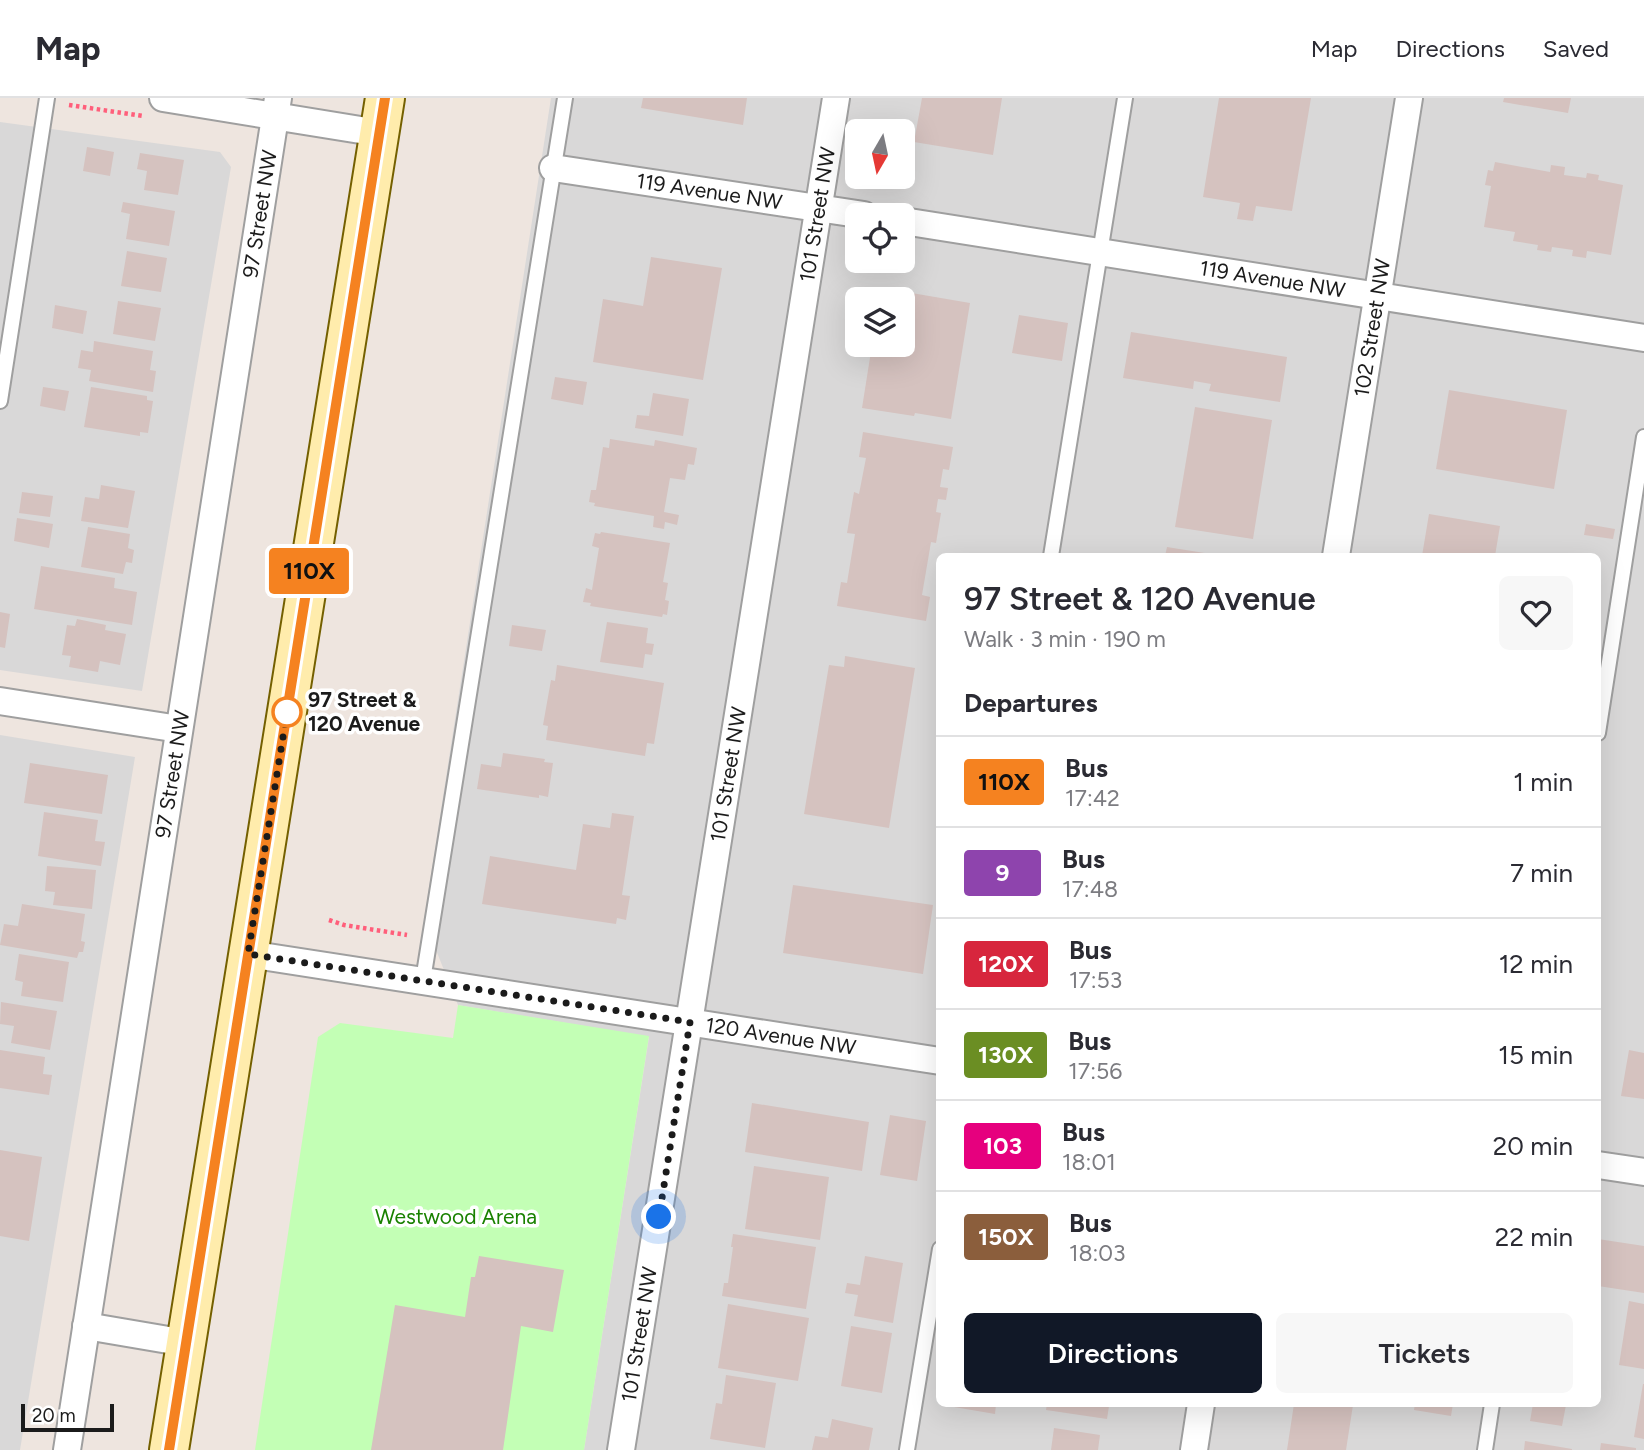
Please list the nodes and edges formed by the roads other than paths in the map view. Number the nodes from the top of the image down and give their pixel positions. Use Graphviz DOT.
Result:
graph roads {
  1 [pos="47,98"];
  2 [pos="163,98"];
  3 [pos="565,98"];
  4 [pos="836,98"];
  5 [pos="1125,98"];
  6 [pos="1409,98"];
  7 [pos="277,107"];
  8 [pos="382,116"];
  9 [pos="553,168"];
  10 [pos="818,208"];
  11 [pos="845,212"];
  12 [pos="915,223"];
  13 [pos="1100,252"];
  14 [pos="1377,296"];
  15 [pos="1644,338"];
  16 [pos="0,401"];
  17 [pos="1644,437"];
  18 [pos="1051,553"];
  19 [pos="1336,553"];
  20 [pos="0,701"];
  21 [pos="1601,714"];
  22 [pos="179,729"];
  23 [pos="248,954"];
  24 [pos="422,980"];
  25 [pos="690,1022"];
  26 [pos="936,1060"];
  27 [pos="1601,1165"];
  28 [pos="1644,1172"];
  29 [pos="936,1273"];
  30 [pos="86,1326"];
  31 [pos="186,1343"];
  32 [pos="1201,1407"];
  33 [pos="1492,1407"];
  34 [pos="67,1450"];
  35 [pos="169,1450"];
  36 [pos="621,1450"];
  37 [pos="907,1450"];
  38 [pos="1194,1450"];
  39 [pos="1485,1450"];
  1 -- 16 [label="lane"];
  2 -- 7 [label="street"];
  3 -- 9 [label="lane"];
  4 -- 10 [label="street, 101 Street NW"];
  5 -- 13 [label="lane"];
  6 -- 14 [label="street, 102 Street NW"];
  7 -- 8 [label="street"];
  7 -- 22 [label="street, 97 Street NW"];
  8 -- 23 [label="main road"];
  9 -- 10 [label="street, 119 Avenue NW"];
  9 -- 24 [label="lane"];
  10 -- 11 [label="street, 119 Avenue NW"];
  10 -- 25 [label="street, 101 Street NW"];
  12 -- 13 [label="street, 119 Avenue NW"];
  13 -- 14 [label="street, 119 Avenue NW"];
  13 -- 18 [label="lane"];
  14 -- 15 [label="street, 119 Avenue NW"];
  14 -- 19 [label="street, 102 Street NW"];
  17 -- 21 [label="lane"];
  20 -- 22 [label="street"];
  22 -- 30 [label="street, 97 Street NW"];
  23 -- 24 [label="street, 120 Avenue NW"];
  23 -- 31 [label="main road"];
  24 -- 25 [label="street, 120 Avenue NW"];
  25 -- 26 [label="street, 120 Avenue NW"];
  25 -- 36 [label="street, 101 Street NW"];
  27 -- 28 [label="street"];
  29 -- 37 [label="lane"];
  30 -- 31 [label="street"];
  30 -- 34 [label="street, 97 Street NW"];
  31 -- 35 [label="main road"];
  32 -- 38 [label="street"];
  33 -- 39 [label="lane"];
}
